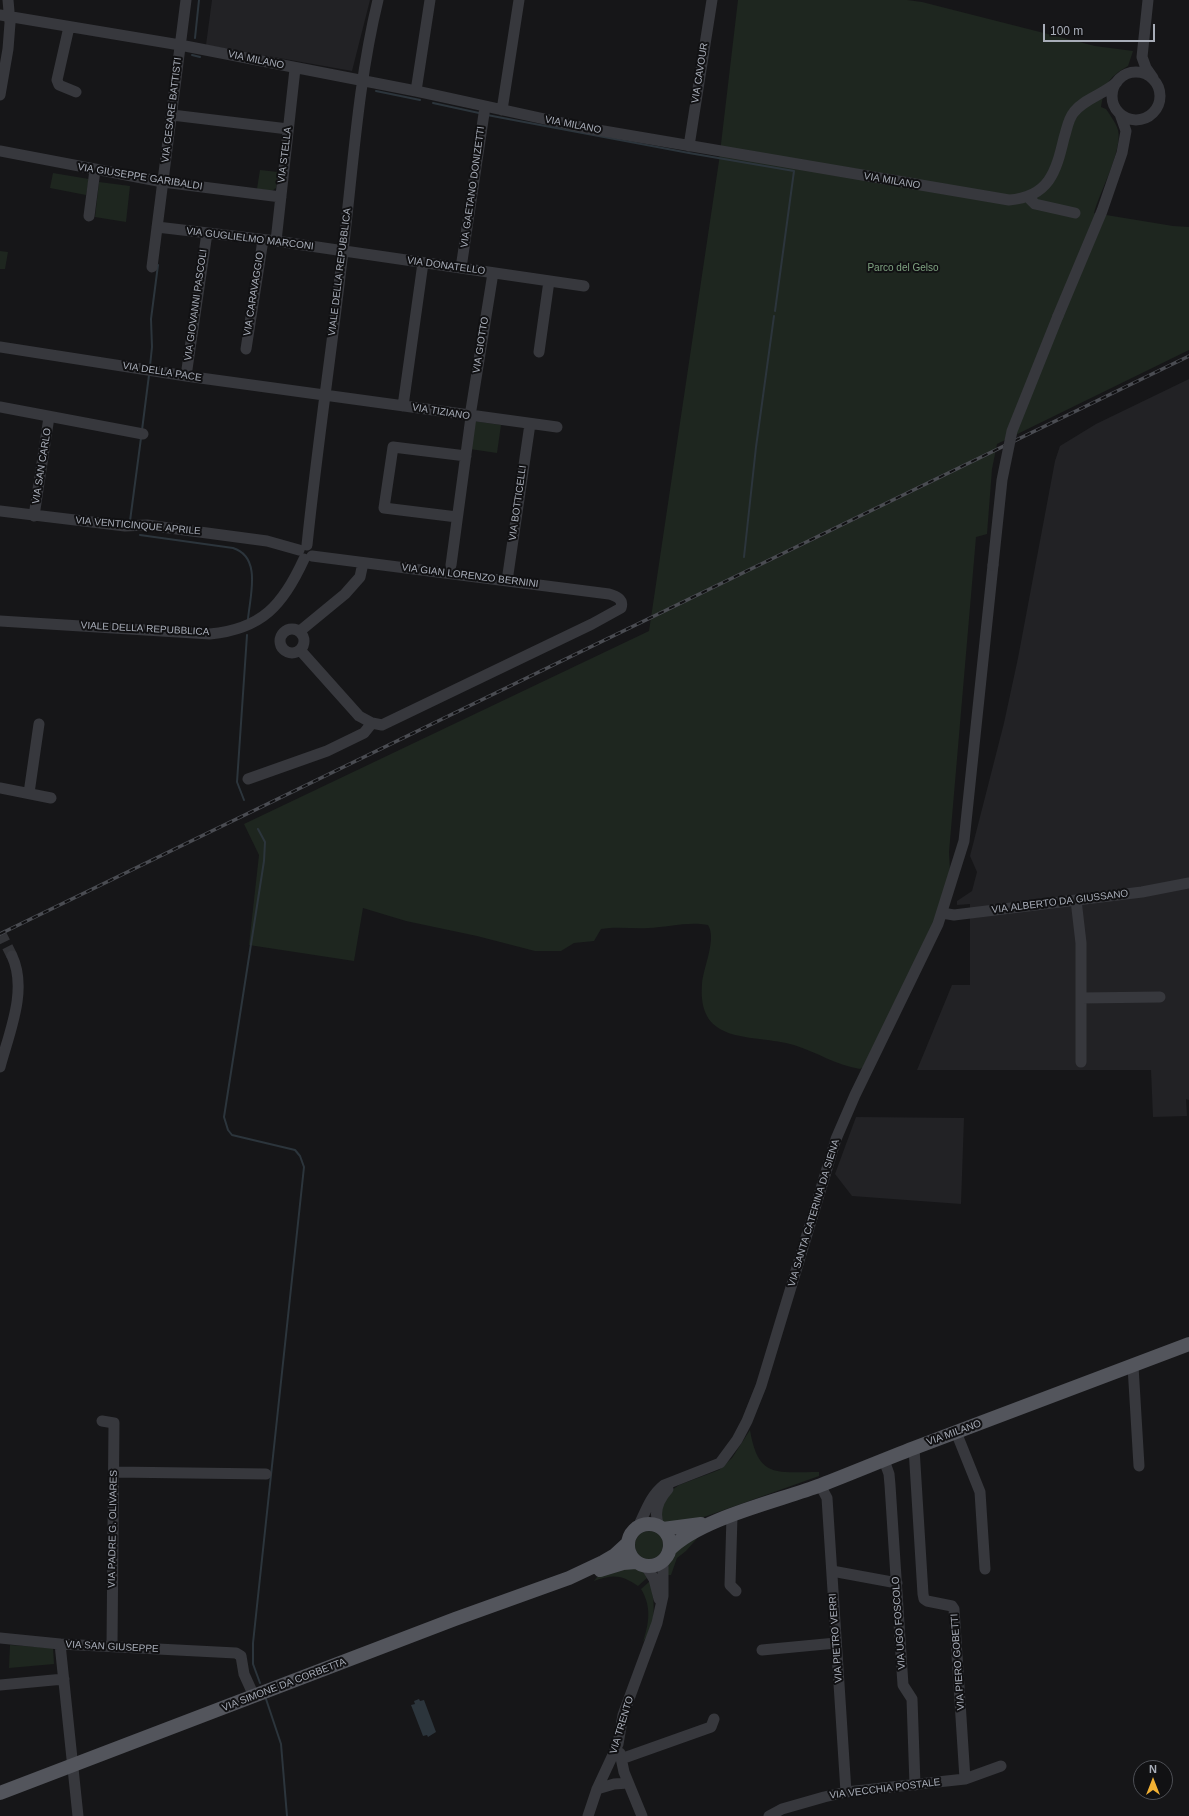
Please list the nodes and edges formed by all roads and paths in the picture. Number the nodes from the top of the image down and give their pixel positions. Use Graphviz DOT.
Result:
graph roads {
  1 [pos="8,0"];
  2 [pos="186,0"];
  3 [pos="378,0"];
  4 [pos="430,0"];
  5 [pos="519,0"];
  6 [pos="712,0"];
  7 [pos="1148,0"];
  8 [pos="4,16"];
  9 [pos="69,27"];
  10 [pos="180,45"];
  11 [pos="1142,51"];
  12 [pos="295,68"];
  13 [pos="1126,75"];
  14 [pos="1152,78"];
  15 [pos="363,82"];
  16 [pos="1117,82"];
  17 [pos="1,89"];
  18 [pos="76,92"];
  19 [pos="416,92"];
  20 [pos="1083,104"];
  21 [pos="485,107"];
  22 [pos="502,110"];
  23 [pos="1119,113"];
  24 [pos="175,115"];
  25 [pos="1146,118"];
  26 [pos="288,129"];
  27 [pos="1125,142"];
  28 [pos="689,146"];
  29 [pos="0,151"];
  30 [pos="95,170"];
  31 [pos="166,182"];
  32 [pos="280,197"];
  33 [pos="1028,197"];
  34 [pos="1075,213"];
  35 [pos="89,216"];
  36 [pos="161,228"];
  37 [pos="206,233"];
  38 [pos="263,240"];
  39 [pos="276,241"];
  40 [pos="343,252"];
  41 [pos="423,263"];
  42 [pos="152,267"];
  43 [pos="461,268"];
  44 [pos="493,273"];
  45 [pos="549,281"];
  46 [pos="584,286"];
  47 [pos="0,347"];
  48 [pos="246,349"];
  49 [pos="539,352"];
  50 [pos="186,376"];
  51 [pos="325,395"];
  52 [pos="403,406"];
  53 [pos="0,407"];
  54 [pos="470,416"];
  55 [pos="49,417"];
  56 [pos="530,424"];
  57 [pos="557,427"];
  58 [pos="141,434"];
  59 [pos="466,456"];
  60 [pos="0,511"];
  61 [pos="34,516"];
  62 [pos="458,517"];
  63 [pos="306,552"];
  64 [pos="363,563"];
  65 [pos="451,565"];
  66 [pos="507,581"];
  67 [pos="0,621"];
  68 [pos="300,631"];
  69 [pos="300,650"];
  70 [pos="372,723"];
  71 [pos="39,724"];
  72 [pos="248,779"];
  73 [pos="0,788"];
  74 [pos="29,793"];
  75 [pos="51,798"];
  76 [pos="1189,883"];
  77 [pos="1076,900"];
  78 [pos="942,913"];
  79 [pos="12,956"];
  80 [pos="1160,997"];
  81 [pos="1081,998"];
  82 [pos="1081,1062"];
  83 [pos="0,1067"];
  84 [pos="1189,1344"];
  85 [pos="1133,1366"];
  86 [pos="102,1421"];
  87 [pos="956,1432"];
  88 [pos="914,1448"];
  89 [pos="884,1460"];
  90 [pos="1139,1466"];
  91 [pos="114,1472"];
  92 [pos="266,1474"];
  93 [pos="676,1480"];
  94 [pos="820,1486"];
  95 [pos="726,1518"];
  96 [pos="638,1526"];
  97 [pos="661,1528"];
  98 [pos="627,1544"];
  99 [pos="666,1556"];
  100 [pos="641,1564"];
  101 [pos="985,1569"];
  102 [pos="832,1571"];
  103 [pos="569,1578"];
  104 [pos="897,1583"];
  105 [pos="736,1591"];
  106 [pos="660,1609"];
  107 [pos="0,1638"];
  108 [pos="836,1643"];
  109 [pos="60,1644"];
  110 [pos="112,1646"];
  111 [pos="762,1650"];
  112 [pos="64,1679"];
  113 [pos="0,1685"];
  114 [pos="254,1696"];
  115 [pos="714,1719"];
  116 [pos="618,1744"];
  117 [pos="621,1759"];
  118 [pos="72,1765"];
  119 [pos="1001,1766"];
  120 [pos="624,1772"];
  121 [pos="606,1773"];
  122 [pos="965,1779"];
  123 [pos="628,1783"];
  124 [pos="915,1785"];
  125 [pos="596,1789"];
  126 [pos="846,1792"];
  127 [pos="0,1793"];
  128 [pos="78,1816"];
  129 [pos="588,1816"];
  130 [pos="642,1816"];
  131 [pos="769,1816"];
  1 -- 8 [label="street"];
  2 -- 10 [label="street, VIA CESARE BATTISTI"];
  3 -- 15 [label="street, VIALE DELLA REPUBBLICA"];
  4 -- 19 [label="street"];
  5 -- 22 [label="street"];
  6 -- 28 [label="street, VIA CAVOUR"];
  7 -- 11 [label="street"];
  8 -- 9 [label="street, VIA MILANO"];
  8 -- 17 [label="street"];
  9 -- 10 [label="street, VIA MILANO"];
  9 -- 18 [label="street"];
  10 -- 12 [label="street, VIA MILANO"];
  10 -- 24 [label="street, VIA CESARE BATTISTI"];
  11 -- 13 [label="street"];
  11 -- 14 [label="street"];
  12 -- 15 [label="street, VIA MILANO"];
  12 -- 26 [label="street, VIA STELLA"];
  13 -- 14 [label="street"];
  13 -- 16 [label="street"];
  14 -- 25 [label="street"];
  15 -- 19 [label="street, VIA MILANO"];
  15 -- 40 [label="street, VIALE DELLA REPUBBLICA"];
  16 -- 20 [label="street"];
  16 -- 23 [label="street"];
  19 -- 21 [label="street, VIA MILANO"];
  20 -- 23 [label="street"];
  20 -- 33 [label="street, VIA MILANO"];
  21 -- 22 [label="street, VIA MILANO"];
  21 -- 43 [label="street, VIA GAETANO DONIZETTI"];
  22 -- 28 [label="street, VIA MILANO"];
  23 -- 25 [label="street"];
  23 -- 27 [label="street"];
  24 -- 26 [label="street"];
  24 -- 31 [label="street, VIA CESARE BATTISTI"];
  25 -- 27 [label="street"];
  26 -- 32 [label="street, VIA STELLA"];
  27 -- 78 [label="street, bridge"];
  28 -- 33 [label="street, VIA MILANO"];
  29 -- 30 [label="street, VIA GIUSEPPE GARIBALDI"];
  30 -- 31 [label="street, VIA GIUSEPPE GARIBALDI"];
  30 -- 35 [label="street"];
  31 -- 32 [label="street, VIA GIUSEPPE GARIBALDI"];
  31 -- 36 [label="street, VIA CESARE BATTISTI"];
  32 -- 39 [label="street, VIA STELLA"];
  33 -- 34 [label="street"];
  36 -- 37 [label="street, VIA GUGLIELMO MARCONI"];
  36 -- 42 [label="street, VIA CESARE BATTISTI"];
  37 -- 38 [label="street, VIA GUGLIELMO MARCONI"];
  37 -- 50 [label="street, VIA GIOVANNI PASCOLI"];
  38 -- 39 [label="street, VIA GUGLIELMO MARCONI"];
  38 -- 48 [label="street, VIA CARAVAGGIO"];
  39 -- 40 [label="street, VIA GUGLIELMO MARCONI"];
  40 -- 41 [label="street, VIA DONATELLO"];
  40 -- 51 [label="street, VIALE DELLA REPUBBLICA"];
  41 -- 43 [label="street, VIA DONATELLO"];
  41 -- 52 [label="street"];
  43 -- 44 [label="street, VIA DONATELLO"];
  44 -- 45 [label="street, VIA DONATELLO"];
  44 -- 54 [label="street, VIA GIOTTO"];
  45 -- 46 [label="street, VIA DONATELLO"];
  45 -- 49 [label="street"];
  47 -- 50 [label="street, VIA DELLA PACE"];
  50 -- 51 [label="street, VIA DELLA PACE"];
  51 -- 52 [label="street, VIA TIZIANO"];
  51 -- 63 [label="street, VIALE DELLA REPUBBLICA"];
  52 -- 54 [label="street, VIA TIZIANO"];
  53 -- 55 [label="street"];
  54 -- 56 [label="street, VIA TIZIANO"];
  54 -- 59 [label="street, VIA GIOTTO"];
  55 -- 58 [label="street"];
  55 -- 61 [label="street, VIA SAN CARLO"];
  56 -- 57 [label="street, VIA TIZIANO"];
  56 -- 66 [label="street, VIA BOTTICELLI"];
  59 -- 62 [label="street, VIA GIOTTO"];
  59 -- 62 [label="street"];
  60 -- 61 [label="street, VIA VENTICINQUE APRILE"];
  61 -- 63 [label="street, VIA VENTICINQUE APRILE"];
  62 -- 65 [label="street, VIA GIOTTO"];
  63 -- 64 [label="street, VIA GIAN LORENZO BERNINI"];
  63 -- 67 [label="street, VIALE DELLA REPUBBLICA"];
  64 -- 66 [label="street, VIA GIAN LORENZO BERNINI"];
  64 -- 68 [label="street"];
  66 -- 70 [label="street, VIA GIAN LORENZO BERNINI"];
  68 -- 69 [label="street"];
  68 -- 69 [label="street"];
  69 -- 70 [label="street"];
  70 -- 72 [label="street"];
  71 -- 74 [label="street"];
  73 -- 74 [label="street"];
  74 -- 75 [label="street"];
  76 -- 77 [label="street, VIA ALBERTO DA GIUSSANO"];
  77 -- 78 [label="street, VIA ALBERTO DA GIUSSANO"];
  77 -- 81 [label="street"];
  78 -- 93 [label="street, VIA SANTA CATERINA DA SIENA"];
  79 -- 83 [label="street"];
  80 -- 81 [label="street"];
  81 -- 82 [label="street"];
  84 -- 85 [label="main road, VIA MILANO"];
  85 -- 87 [label="main road, VIA MILANO"];
  85 -- 90 [label="street"];
  86 -- 91 [label="street, VIA PADRE G. OLIVARES"];
  87 -- 88 [label="main road, VIA MILANO"];
  87 -- 101 [label="street"];
  88 -- 89 [label="main road, VIA MILANO"];
  88 -- 122 [label="street, VIA PIERO GOBETTI"];
  89 -- 94 [label="main road, VIA MILANO"];
  89 -- 104 [label="street, VIA UGO FOSCOLO"];
  91 -- 92 [label="street"];
  91 -- 110 [label="street, VIA PADRE G. OLIVARES"];
  93 -- 96 [label="street, VIA SANTA CATERINA DA SIENA"];
  93 -- 97 [label="street, VIA SANTA CATERINA DA SIENA"];
  94 -- 95 [label="main road, VIA MILANO"];
  94 -- 102 [label="street, VIA PIETRO VERRI"];
  95 -- 97 [label="main road"];
  95 -- 99 [label="main road"];
  95 -- 105 [label="street"];
  96 -- 97 [label="main road"];
  96 -- 98 [label="main road"];
  97 -- 99 [label="main road"];
  98 -- 100 [label="main road"];
  98 -- 103 [label="main road, VIA SIMONE DA CORBETTA"];
  99 -- 100 [label="main road"];
  99 -- 106 [label="street, VIA TRENTO"];
  100 -- 103 [label="main road, VIA SIMONE DA CORBETTA"];
  100 -- 106 [label="street, VIA TRENTO"];
  102 -- 104 [label="street"];
  102 -- 108 [label="street, VIA PIETRO VERRI"];
  103 -- 114 [label="main road, VIA SIMONE DA CORBETTA"];
  104 -- 124 [label="street, VIA UGO FOSCOLO"];
  106 -- 116 [label="street, VIA TRENTO"];
  107 -- 109 [label="street"];
  108 -- 111 [label="street"];
  108 -- 126 [label="street, VIA PIETRO VERRI"];
  109 -- 110 [label="street, VIA SAN GIUSEPPE"];
  109 -- 112 [label="street, VIA SAN GIUSEPPE"];
  110 -- 114 [label="street, VIA SAN GIUSEPPE"];
  112 -- 113 [label="street"];
  112 -- 118 [label="street, VIA SAN GIUSEPPE"];
  114 -- 118 [label="main road, VIA SIMONE DA CORBETTA"];
  115 -- 117 [label="street"];
  116 -- 117 [label="street"];
  116 -- 121 [label="street, VIA TRENTO"];
  117 -- 120 [label="street"];
  118 -- 127 [label="main road, VIA SIMONE DA CORBETTA"];
  118 -- 128 [label="street, VIA SAN GIUSEPPE"];
  119 -- 122 [label="street, VIA VECCHIA POSTALE"];
  120 -- 121 [label="street"];
  120 -- 123 [label="street"];
  121 -- 125 [label="street, VIA TRENTO"];
  122 -- 124 [label="street, VIA VECCHIA POSTALE"];
  123 -- 125 [label="street"];
  123 -- 130 [label="street"];
  124 -- 126 [label="street, VIA VECCHIA POSTALE"];
  125 -- 129 [label="street, VIA TRENTO"];
  126 -- 131 [label="street, VIA VECCHIA POSTALE"];
}
